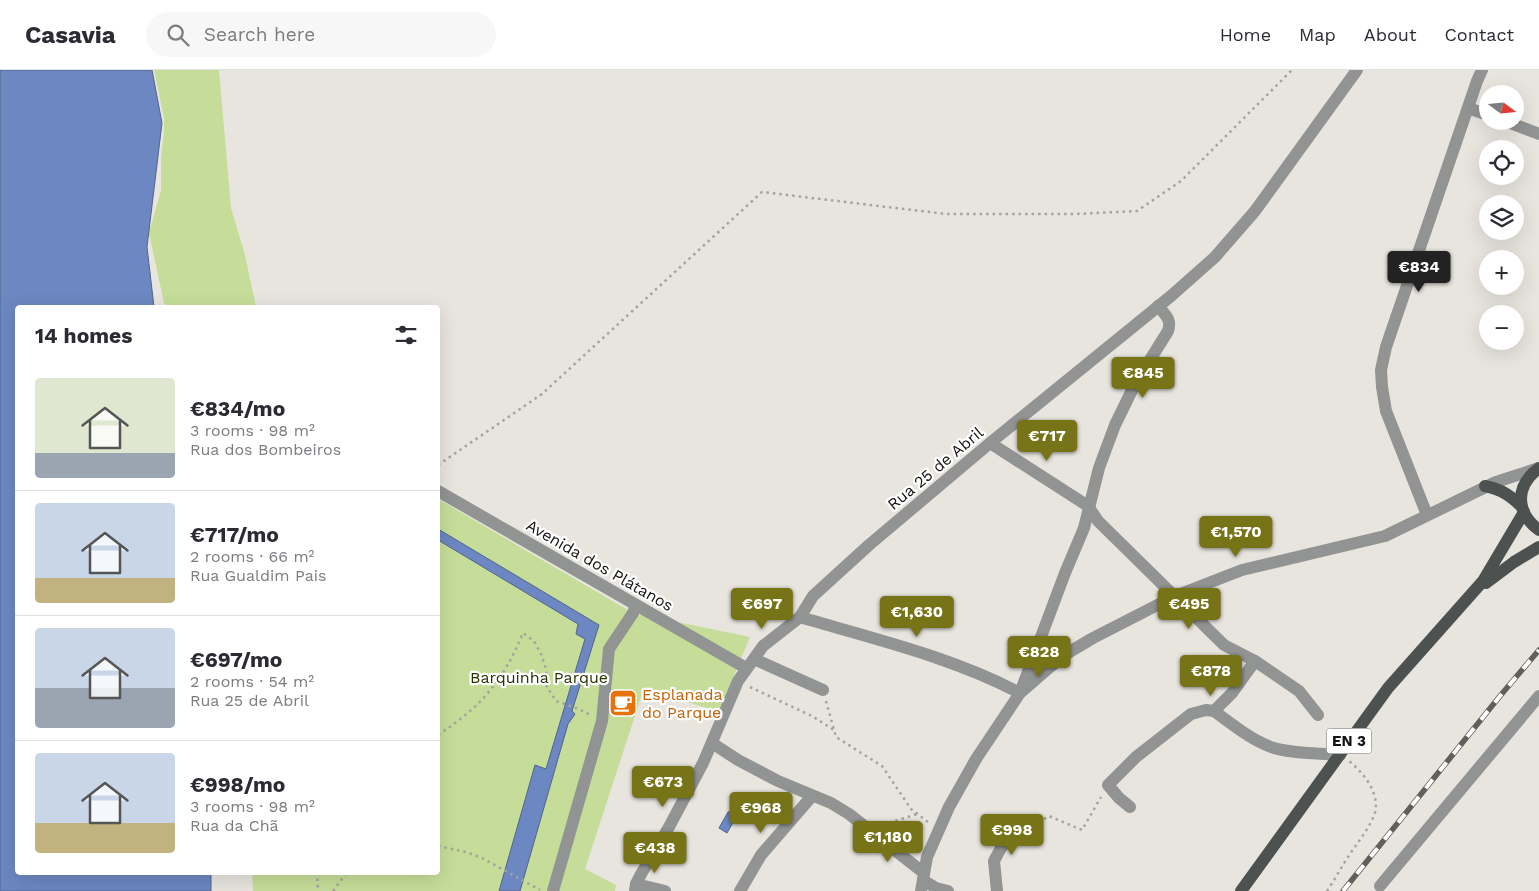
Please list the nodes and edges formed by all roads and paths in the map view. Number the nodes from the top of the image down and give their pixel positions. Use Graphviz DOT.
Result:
graph roads {
  1 [pos="1292,70"];
  2 [pos="1357,70"];
  3 [pos="1482,70"];
  4 [pos="1468,108"];
  5 [pos="1479,112"];
  6 [pos="1524,128"];
  7 [pos="1539,134"];
  8 [pos="1158,306"];
  9 [pos="990,443"];
  10 [pos="440,464"];
  11 [pos="1539,468"];
  12 [pos="1486,486"];
  13 [pos="440,492"];
  14 [pos="1088,506"];
  15 [pos="1523,510"];
  16 [pos="1427,515"];
  17 [pos="1539,530"];
  18 [pos="1539,547"];
  19 [pos="1175,596"];
  20 [pos="1467,599"];
  21 [pos="636,605"];
  22 [pos="800,617"];
  23 [pos="1255,661"];
  24 [pos="750,663"];
  25 [pos="738,680"];
  26 [pos="823,690"];
  27 [pos="1020,693"];
  28 [pos="1539,696"];
  29 [pos="576,708"];
  30 [pos="1214,711"];
  31 [pos="1318,715"];
  32 [pos="834,730"];
  33 [pos="440,734"];
  34 [pos="712,743"];
  35 [pos="1340,755"];
  36 [pos="1108,785"];
  37 [pos="812,796"];
  38 [pos="1130,807"];
  39 [pos="1030,823"];
  40 [pos="869,830"];
  41 [pos="440,846"];
  42 [pos="317,875"];
  43 [pos="345,875"];
  44 [pos="922,882"];
  45 [pos="1380,886"];
  46 [pos="635,887"];
  47 [pos="318,891"];
  48 [pos="333,891"];
  49 [pos="542,891"];
  50 [pos="553,891"];
  51 [pos="665,891"];
  52 [pos="740,891"];
  53 [pos="948,891"];
  54 [pos="997,891"];
  55 [pos="1241,891"];
  56 [pos="1328,891"];
  1 -- 10 [label="path"];
  2 -- 8 [label="street, Rua 25 de Abril"];
  3 -- 4 [label="street"];
  4 -- 5 [label="street"];
  4 -- 16 [label="street"];
  6 -- 7 [label="street"];
  8 -- 9 [label="street, Rua 25 de Abril"];
  8 -- 14 [label="street"];
  9 -- 14 [label="street"];
  9 -- 22 [label="street, Rua 25 de Abril"];
  11 -- 12 [label="street"];
  11 -- 15 [label="main road, EN 3"];
  12 -- 15 [label="main road"];
  12 -- 16 [label="street"];
  13 -- 21 [label="street, Avenida dos Plátanos"];
  14 -- 19 [label="street"];
  14 -- 27 [label="street"];
  15 -- 17 [label="main road"];
  15 -- 20 [label="main road, EN 3"];
  16 -- 19 [label="street"];
  18 -- 20 [label="main road, EN 3"];
  19 -- 23 [label="street"];
  19 -- 27 [label="street"];
  20 -- 35 [label="main road, EN 3"];
  21 -- 24 [label="street, Avenida dos Plátanos"];
  21 -- 50 [label="street"];
  22 -- 24 [label="street, Rua 25 de Abril"];
  22 -- 27 [label="street"];
  23 -- 30 [label="street"];
  23 -- 31 [label="street"];
  24 -- 25 [label="street, Rua 25 de Abril"];
  24 -- 26 [label="street, Avenida dos Plátanos"];
  25 -- 32 [label="path"];
  25 -- 34 [label="street, Rua 25 de Abril"];
  26 -- 32 [label="path"];
  27 -- 44 [label="street"];
  28 -- 45 [label="street"];
  29 -- 33 [label="path"];
  30 -- 35 [label="street"];
  30 -- 36 [label="street"];
  32 -- 40 [label="path"];
  34 -- 37 [label="street"];
  34 -- 46 [label="street, Rua 25 de Abril"];
  35 -- 55 [label="main road, EN 3"];
  35 -- 56 [label="path"];
  36 -- 38 [label="street"];
  36 -- 39 [label="path"];
  37 -- 40 [label="street"];
  37 -- 52 [label="street"];
  39 -- 54 [label="street"];
  40 -- 44 [label="street"];
  41 -- 49 [label="path"];
  42 -- 47 [label="path"];
  43 -- 48 [label="path"];
  44 -- 53 [label="street"];
  46 -- 51 [label="street"];
}
